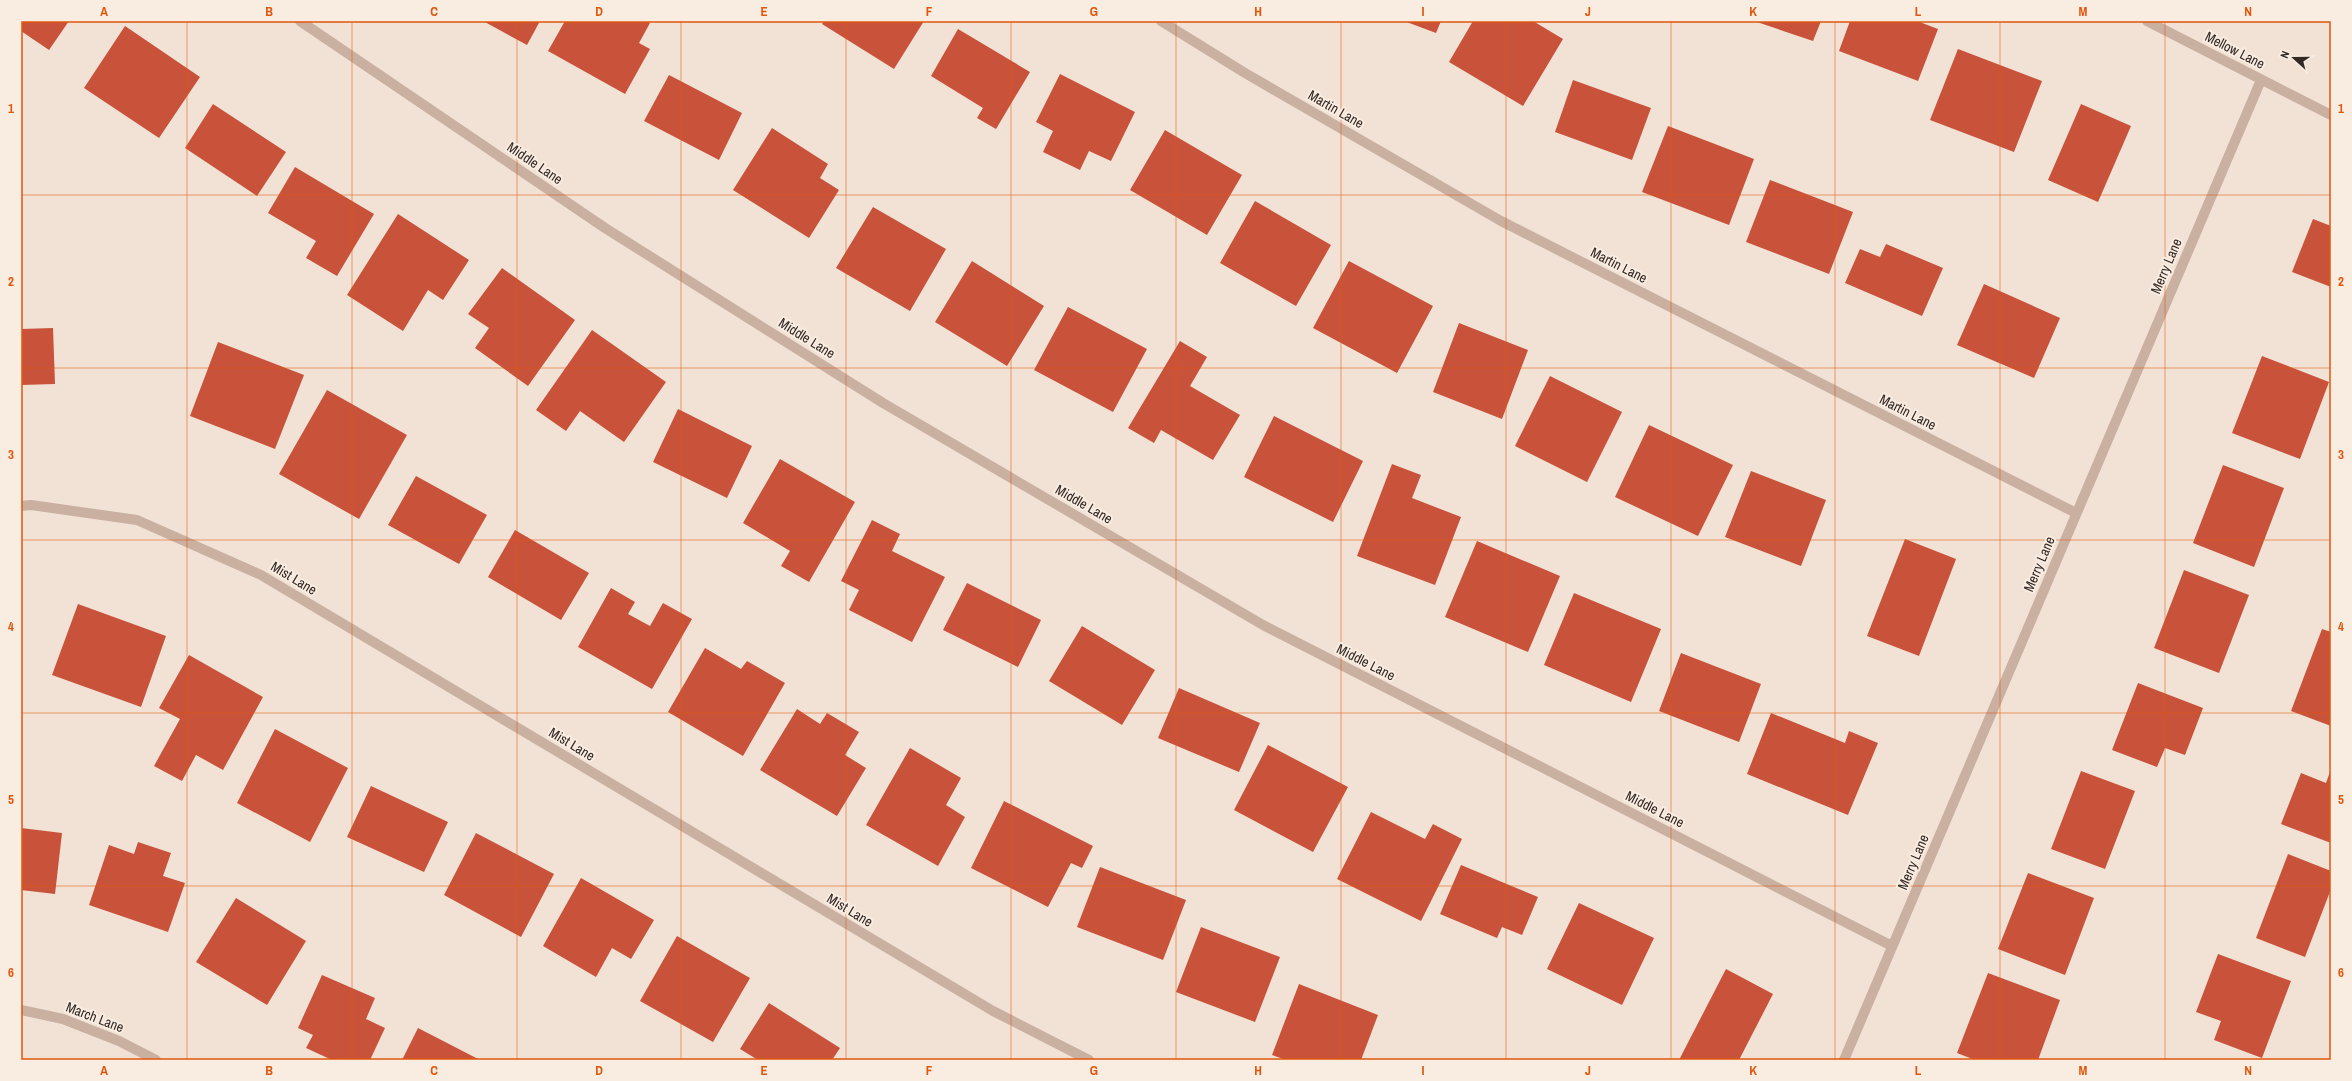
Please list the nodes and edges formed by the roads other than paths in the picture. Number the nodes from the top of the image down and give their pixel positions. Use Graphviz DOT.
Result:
graph roads {
  1 [pos="300,21"];
  2 [pos="1161,21"];
  3 [pos="2147,21"];
  4 [pos="2261,80"];
  5 [pos="2331,115"];
  6 [pos="21,506"];
  7 [pos="2076,513"];
  8 [pos="1892,946"];
  9 [pos="21,1010"];
  10 [pos="156,1060"];
  11 [pos="1089,1060"];
  12 [pos="1844,1060"];
  1 -- 8 [label="street, Middle Lane"];
  2 -- 7 [label="street, Martin Lane"];
  3 -- 4 [label="street, Mellow Lane"];
  4 -- 5 [label="street, Mellow Lane"];
  4 -- 7 [label="street, Merry Lane"];
  6 -- 11 [label="street, Mist Lane"];
  7 -- 8 [label="street, Merry Lane"];
  8 -- 12 [label="street, Merry Lane"];
  9 -- 10 [label="street, March Lane"];
}
